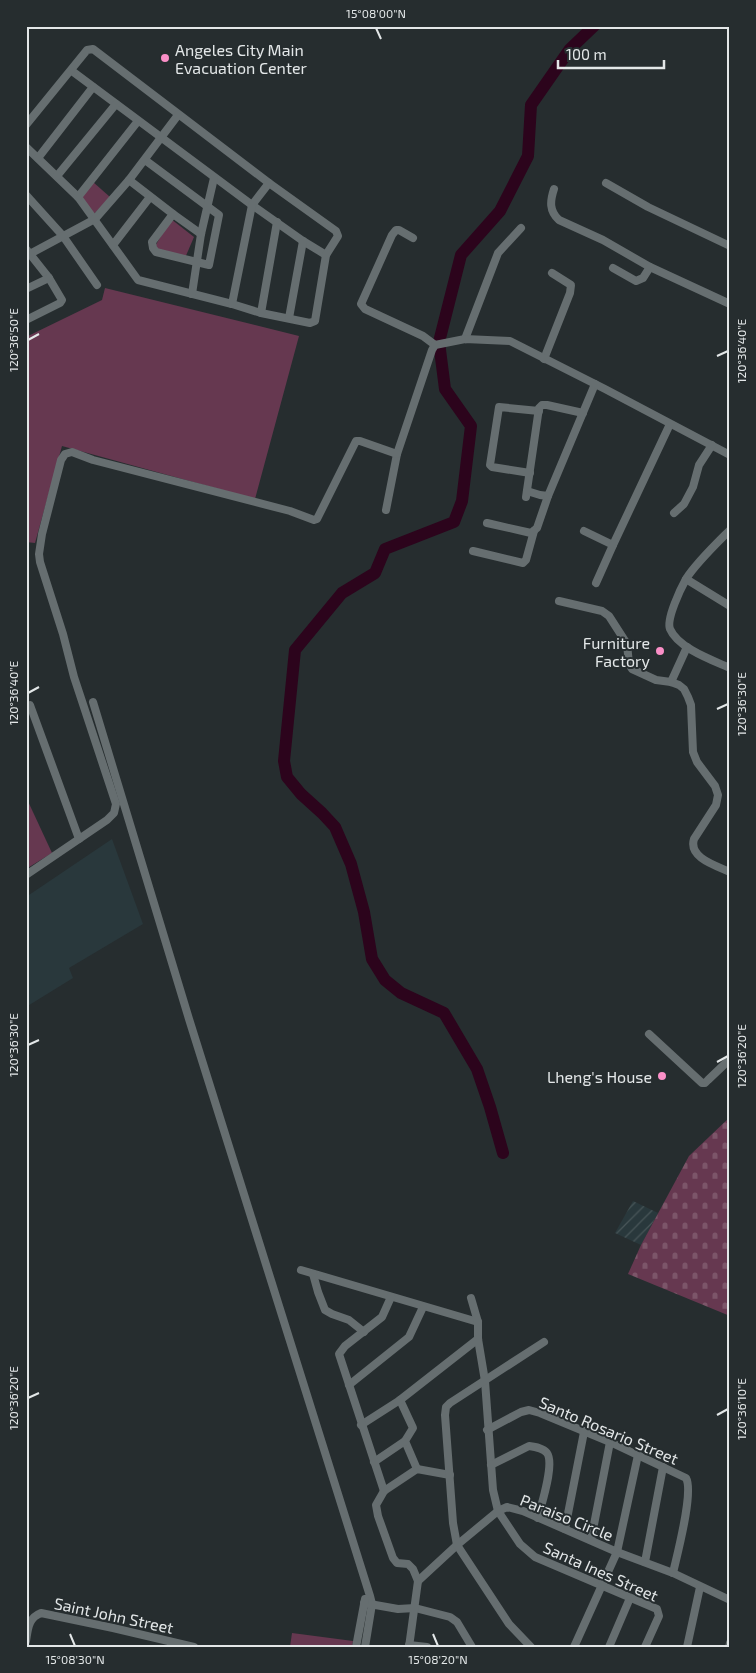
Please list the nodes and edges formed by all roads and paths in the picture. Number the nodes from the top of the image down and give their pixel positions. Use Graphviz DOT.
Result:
graph roads {
  1 [pos="72,71"];
  2 [pos="93,87"];
  3 [pos="116,104"];
  4 [pos="178,114"];
  5 [pos="138,121"];
  6 [pos="26,125"];
  7 [pos="160,138"];
  8 [pos="26,147"];
  9 [pos="38,158"];
  10 [pos="145,160"];
  11 [pos="57,176"];
  12 [pos="214,178"];
  13 [pos="129,180"];
  14 [pos="269,183"];
  15 [pos="606,183"];
  16 [pos="554,189"];
  17 [pos="26,195"];
  18 [pos="78,197"];
  19 [pos="150,197"];
  20 [pos="252,205"];
  21 [pos="207,207"];
  22 [pos="173,214"];
  23 [pos="95,219"];
  24 [pos="277,222"];
  25 [pos="521,228"];
  26 [pos="201,234"];
  27 [pos="64,236"];
  28 [pos="413,238"];
  29 [pos="303,242"];
  30 [pos="113,244"];
  31 [pos="730,246"];
  32 [pos="28,253"];
  33 [pos="326,255"];
  34 [pos="196,263"];
  35 [pos="650,267"];
  36 [pos="613,268"];
  37 [pos="552,273"];
  38 [pos="49,278"];
  39 [pos="97,285"];
  40 [pos="26,290"];
  41 [pos="192,294"];
  42 [pos="232,304"];
  43 [pos="730,304"];
  44 [pos="260,313"];
  45 [pos="289,318"];
  46 [pos="26,320"];
  47 [pos="465,339"];
  48 [pos="439,344"];
  49 [pos="544,359"];
  50 [pos="595,384"];
  51 [pos="539,411"];
  52 [pos="582,413"];
  53 [pos="670,424"];
  54 [pos="712,444"];
  55 [pos="397,454"];
  56 [pos="730,455"];
  57 [pos="530,473"];
  58 [pos="548,496"];
  59 [pos="386,510"];
  60 [pos="674,513"];
  61 [pos="487,523"];
  62 [pos="534,531"];
  63 [pos="584,532"];
  64 [pos="728,534"];
  65 [pos="613,545"];
  66 [pos="473,551"];
  67 [pos="686,579"];
  68 [pos="596,582"];
  69 [pos="559,601"];
  70 [pos="730,606"];
  71 [pos="687,647"];
  72 [pos="730,668"];
  73 [pos="671,682"];
  74 [pos="93,702"];
  75 [pos="30,705"];
  76 [pos="114,813"];
  77 [pos="126,813"];
  78 [pos="79,839"];
  79 [pos="730,872"];
  80 [pos="26,875"];
  81 [pos="649,1034"];
  82 [pos="730,1059"];
  83 [pos="301,1270"];
  84 [pos="314,1274"];
  85 [pos="391,1297"];
  86 [pos="471,1298"];
  87 [pos="423,1306"];
  88 [pos="478,1322"];
  89 [pos="364,1332"];
  90 [pos="478,1339"];
  91 [pos="544,1342"];
  92 [pos="485,1381"];
  93 [pos="349,1385"];
  94 [pos="400,1400"];
  95 [pos="362,1425"];
  96 [pos="488,1430"];
  97 [pos="584,1432"];
  98 [pos="405,1440"];
  99 [pos="610,1442"];
  100 [pos="638,1455"];
  101 [pos="374,1462"];
  102 [pos="490,1465"];
  103 [pos="663,1468"];
  104 [pos="417,1469"];
  105 [pos="450,1474"];
  106 [pos="384,1491"];
  107 [pos="498,1511"];
  108 [pos="538,1518"];
  109 [pos="565,1529"];
  110 [pos="591,1540"];
  111 [pos="457,1545"];
  112 [pos="617,1552"];
  113 [pos="644,1562"];
  114 [pos="673,1573"];
  115 [pos="418,1581"];
  116 [pos="601,1586"];
  117 [pos="700,1587"];
  118 [pos="630,1598"];
  119 [pos="730,1600"];
  120 [pos="368,1604"];
  121 [pos="415,1608"];
  122 [pos="26,1642"];
  123 [pos="409,1646"];
  124 [pos="194,1647"];
  125 [pos="356,1647"];
  126 [pos="365,1647"];
  127 [pos="427,1647"];
  128 [pos="472,1647"];
  129 [pos="531,1647"];
  130 [pos="574,1647"];
  131 [pos="609,1647"];
  132 [pos="645,1647"];
  133 [pos="687,1647"];
  1 -- 2 [label="street"];
  1 -- 4 [label="street"];
  1 -- 6 [label="street"];
  2 -- 3 [label="street"];
  2 -- 9 [label="street"];
  3 -- 5 [label="street"];
  3 -- 11 [label="street"];
  4 -- 7 [label="street"];
  4 -- 14 [label="street"];
  5 -- 7 [label="street"];
  5 -- 18 [label="street"];
  7 -- 10 [label="street"];
  7 -- 12 [label="street"];
  8 -- 9 [label="street"];
  9 -- 11 [label="street"];
  10 -- 13 [label="street"];
  10 -- 21 [label="street"];
  11 -- 18 [label="street"];
  12 -- 20 [label="street"];
  12 -- 21 [label="street"];
  13 -- 19 [label="street"];
  13 -- 23 [label="street"];
  14 -- 20 [label="street"];
  14 -- 33 [label="street"];
  15 -- 31 [label="street"];
  16 -- 35 [label="street"];
  17 -- 27 [label="street"];
  18 -- 23 [label="street"];
  19 -- 22 [label="street"];
  19 -- 30 [label="street"];
  20 -- 24 [label="street"];
  20 -- 42 [label="street"];
  21 -- 26 [label="street"];
  21 -- 34 [label="street"];
  22 -- 26 [label="street"];
  22 -- 34 [label="street"];
  23 -- 27 [label="street"];
  23 -- 30 [label="street"];
  24 -- 29 [label="street"];
  24 -- 44 [label="street"];
  25 -- 47 [label="street"];
  26 -- 34 [label="street"];
  27 -- 32 [label="street"];
  27 -- 39 [label="street"];
  28 -- 48 [label="street"];
  29 -- 33 [label="street"];
  29 -- 45 [label="street"];
  30 -- 41 [label="street"];
  32 -- 38 [label="street"];
  33 -- 45 [label="street"];
  34 -- 41 [label="street"];
  35 -- 36 [label="street"];
  35 -- 43 [label="street"];
  37 -- 49 [label="street"];
  38 -- 40 [label="street"];
  38 -- 46 [label="street"];
  41 -- 42 [label="street"];
  42 -- 44 [label="street"];
  44 -- 45 [label="street"];
  47 -- 48 [label="street"];
  47 -- 49 [label="street"];
  48 -- 55 [label="street"];
  49 -- 50 [label="street"];
  50 -- 52 [label="street"];
  50 -- 53 [label="street"];
  51 -- 52 [label="street"];
  51 -- 57 [label="street"];
  51 -- 57 [label="street"];
  52 -- 58 [label="street"];
  53 -- 54 [label="street"];
  53 -- 65 [label="street"];
  54 -- 56 [label="street"];
  54 -- 60 [label="street"];
  55 -- 59 [label="street"];
  55 -- 76 [label="street"];
  57 -- 58 [label="street"];
  58 -- 62 [label="street"];
  61 -- 62 [label="street"];
  62 -- 66 [label="street"];
  63 -- 65 [label="street"];
  64 -- 67 [label="street"];
  65 -- 68 [label="street"];
  67 -- 70 [label="street"];
  67 -- 71 [label="street"];
  69 -- 73 [label="street"];
  71 -- 72 [label="street"];
  71 -- 73 [label="street"];
  73 -- 79 [label="street"];
  74 -- 77 [label="street"];
  75 -- 78 [label="street"];
  76 -- 77 [label="street"];
  76 -- 78 [label="street"];
  77 -- 120 [label="street"];
  78 -- 80 [label="street"];
  81 -- 82 [label="street"];
  83 -- 84 [label="street"];
  84 -- 85 [label="street"];
  84 -- 89 [label="street"];
  85 -- 87 [label="street"];
  85 -- 89 [label="street"];
  86 -- 88 [label="street, Santa Ines Street"];
  87 -- 88 [label="street"];
  87 -- 93 [label="street"];
  88 -- 90 [label="street, Santa Ines Street"];
  89 -- 93 [label="street"];
  90 -- 92 [label="street, Santa Ines Street"];
  90 -- 94 [label="street"];
  91 -- 92 [label="street"];
  92 -- 96 [label="street, Santa Ines Street"];
  92 -- 105 [label="street"];
  93 -- 95 [label="street"];
  94 -- 95 [label="street"];
  94 -- 98 [label="street"];
  95 -- 101 [label="street"];
  96 -- 97 [label="street, Santo Rosario Street"];
  96 -- 102 [label="street, Santa Ines Street"];
  97 -- 99 [label="street, Santo Rosario Street"];
  97 -- 109 [label="street"];
  98 -- 101 [label="street"];
  98 -- 104 [label="street"];
  99 -- 100 [label="street, Santo Rosario Street"];
  99 -- 110 [label="street"];
  100 -- 103 [label="street, Santo Rosario Street"];
  100 -- 112 [label="street"];
  101 -- 106 [label="street"];
  102 -- 107 [label="street, Santa Ines Street"];
  102 -- 108 [label="street"];
  103 -- 113 [label="street"];
  103 -- 114 [label="street, Santo Rosario Street"];
  104 -- 105 [label="street"];
  104 -- 106 [label="street"];
  105 -- 111 [label="street"];
  106 -- 115 [label="street"];
  107 -- 108 [label="street, Paraiso Circle"];
  107 -- 111 [label="street, Paraiso Circle"];
  107 -- 116 [label="street, Santa Ines Street"];
  108 -- 109 [label="street, Paraiso Circle"];
  109 -- 110 [label="street, Paraiso Circle"];
  110 -- 112 [label="street, Paraiso Circle"];
  111 -- 115 [label="street, Paraiso Circle"];
  111 -- 129 [label="street"];
  112 -- 113 [label="street, Paraiso Circle"];
  112 -- 116 [label="street"];
  113 -- 114 [label="street, Paraiso Circle"];
  114 -- 117 [label="street, Paraiso Circle"];
  115 -- 121 [label="street"];
  116 -- 118 [label="street, Santa Ines Street"];
  116 -- 130 [label="street"];
  117 -- 119 [label="street, Paraiso Circle"];
  117 -- 133 [label="street"];
  118 -- 131 [label="street"];
  118 -- 132 [label="street, Santa Ines Street"];
  120 -- 121 [label="street"];
  120 -- 125 [label="street"];
  120 -- 126 [label="street"];
  121 -- 123 [label="street"];
  121 -- 128 [label="street"];
  122 -- 124 [label="street, Saint John Street"];
  123 -- 127 [label="street"];
}
